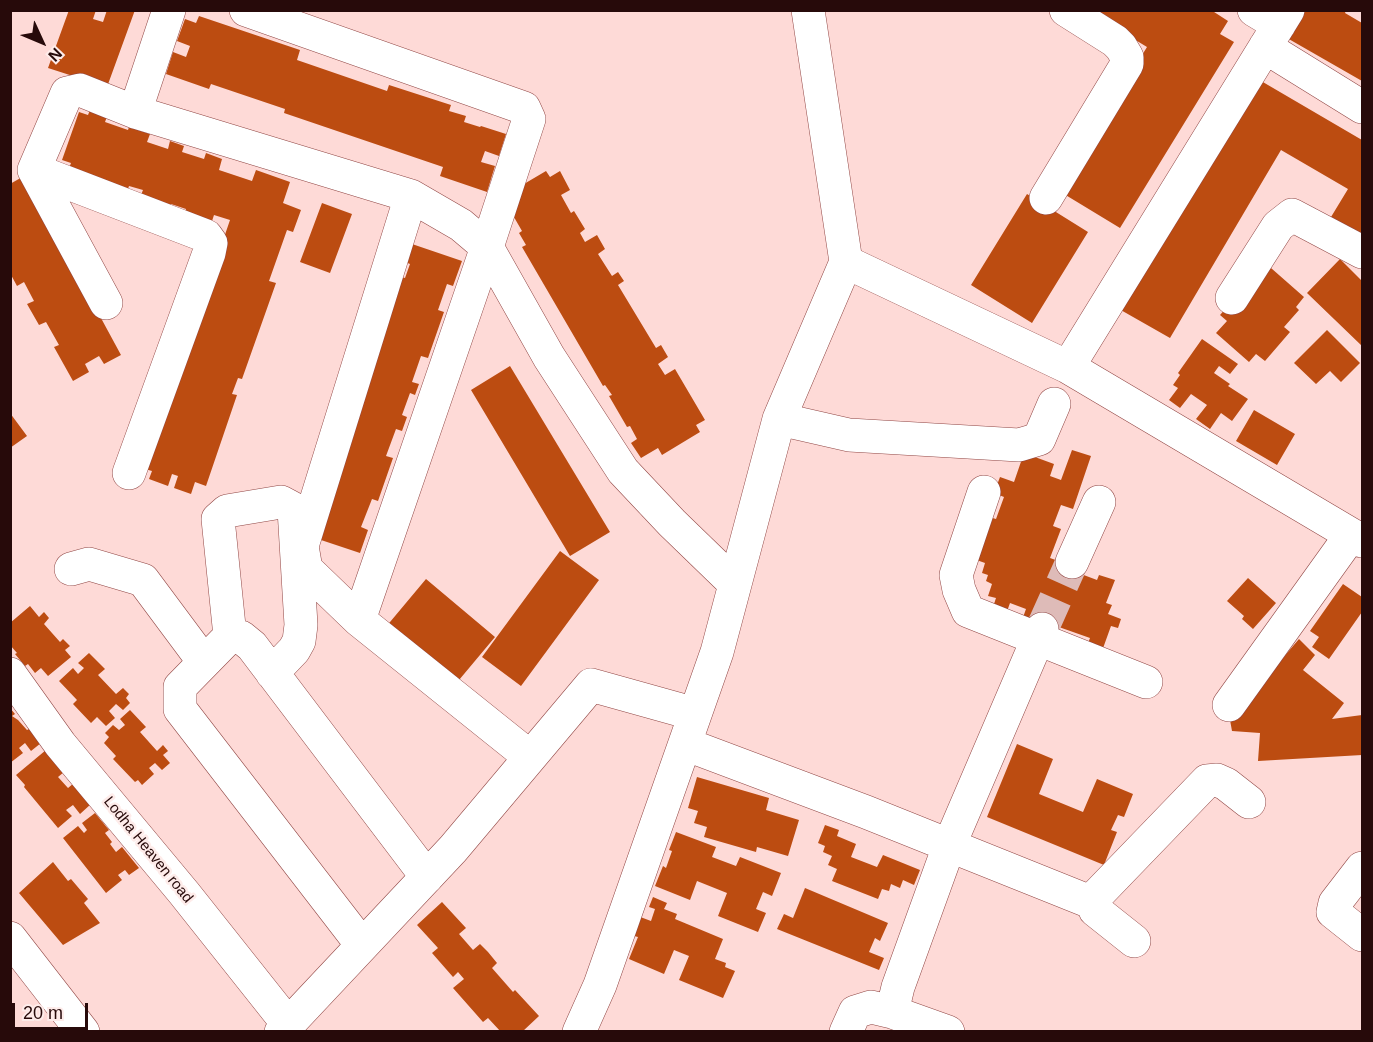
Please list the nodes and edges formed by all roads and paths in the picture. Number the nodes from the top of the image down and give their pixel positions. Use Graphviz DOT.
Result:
graph roads {
  1 [pos="169,10"];
  2 [pos="246,10"];
  3 [pos="808,10"];
  4 [pos="1066,10"];
  5 [pos="1271,23"];
  6 [pos="1362,107"];
  7 [pos="135,112"];
  8 [pos="34,170"];
  9 [pos="411,196"];
  10 [pos="1046,198"];
  11 [pos="487,248"];
  12 [pos="1362,252"];
  13 [pos="846,262"];
  14 [pos="1232,298"];
  15 [pos="106,303"];
  16 [pos="1068,367"];
  17 [pos="1054,404"];
  18 [pos="779,419"];
  19 [pos="129,473"];
  20 [pos="984,492"];
  21 [pos="1099,502"];
  22 [pos="1357,538"];
  23 [pos="1072,562"];
  24 [pos="71,569"];
  25 [pos="735,584"];
  26 [pos="359,620"];
  27 [pos="1040,634"];
  28 [pos="230,636"];
  29 [pos="204,662"];
  30 [pos="272,673"];
  31 [pos="10,674"];
  32 [pos="1146,682"];
  33 [pos="1229,705"];
  34 [pos="696,714"];
  35 [pos="685,744"];
  36 [pos="530,757"];
  37 [pos="1249,802"];
  38 [pos="949,846"];
  39 [pos="1362,868"];
  40 [pos="427,877"];
  41 [pos="1093,903"];
  42 [pos="1362,935"];
  43 [pos="10,938"];
  44 [pos="1134,941"];
  45 [pos="362,945"];
  46 [pos="892,1012"];
  47 [pos="284,1028"];
  48 [pos="83,1032"];
  49 [pos="579,1032"];
  50 [pos="846,1032"];
  51 [pos="948,1032"];
  1 -- 7 [label="street"];
  2 -- 11 [label="street"];
  3 -- 13 [label="street"];
  4 -- 10 [label="street"];
  5 -- 6 [label="street"];
  5 -- 16 [label="street"];
  7 -- 8 [label="street"];
  7 -- 9 [label="street"];
  8 -- 15 [label="street"];
  8 -- 19 [label="street"];
  9 -- 11 [label="street"];
  9 -- 26 [label="street"];
  11 -- 25 [label="street"];
  11 -- 26 [label="street"];
  12 -- 14 [label="street"];
  13 -- 16 [label="street"];
  13 -- 18 [label="street"];
  16 -- 22 [label="street"];
  17 -- 18 [label="street"];
  18 -- 25 [label="street"];
  20 -- 27 [label="street"];
  21 -- 23 [label="street"];
  22 -- 33 [label="street"];
  24 -- 29 [label="street"];
  25 -- 34 [label="street"];
  26 -- 36 [label="street"];
  27 -- 32 [label="street"];
  27 -- 38 [label="street"];
  28 -- 29 [label="street"];
  28 -- 30 [label="street"];
  28 -- 30 [label="street"];
  29 -- 45 [label="street"];
  30 -- 40 [label="street"];
  31 -- 47 [label="street, Lodha Heaven road"];
  34 -- 35 [label="street"];
  34 -- 36 [label="street"];
  35 -- 38 [label="street"];
  35 -- 49 [label="street"];
  36 -- 40 [label="street"];
  37 -- 41 [label="street"];
  38 -- 41 [label="street"];
  38 -- 46 [label="street"];
  39 -- 42 [label="street"];
  40 -- 45 [label="street"];
  41 -- 44 [label="street"];
  43 -- 48 [label="street"];
  45 -- 47 [label="street"];
  46 -- 50 [label="street"];
  46 -- 51 [label="street"];
}
